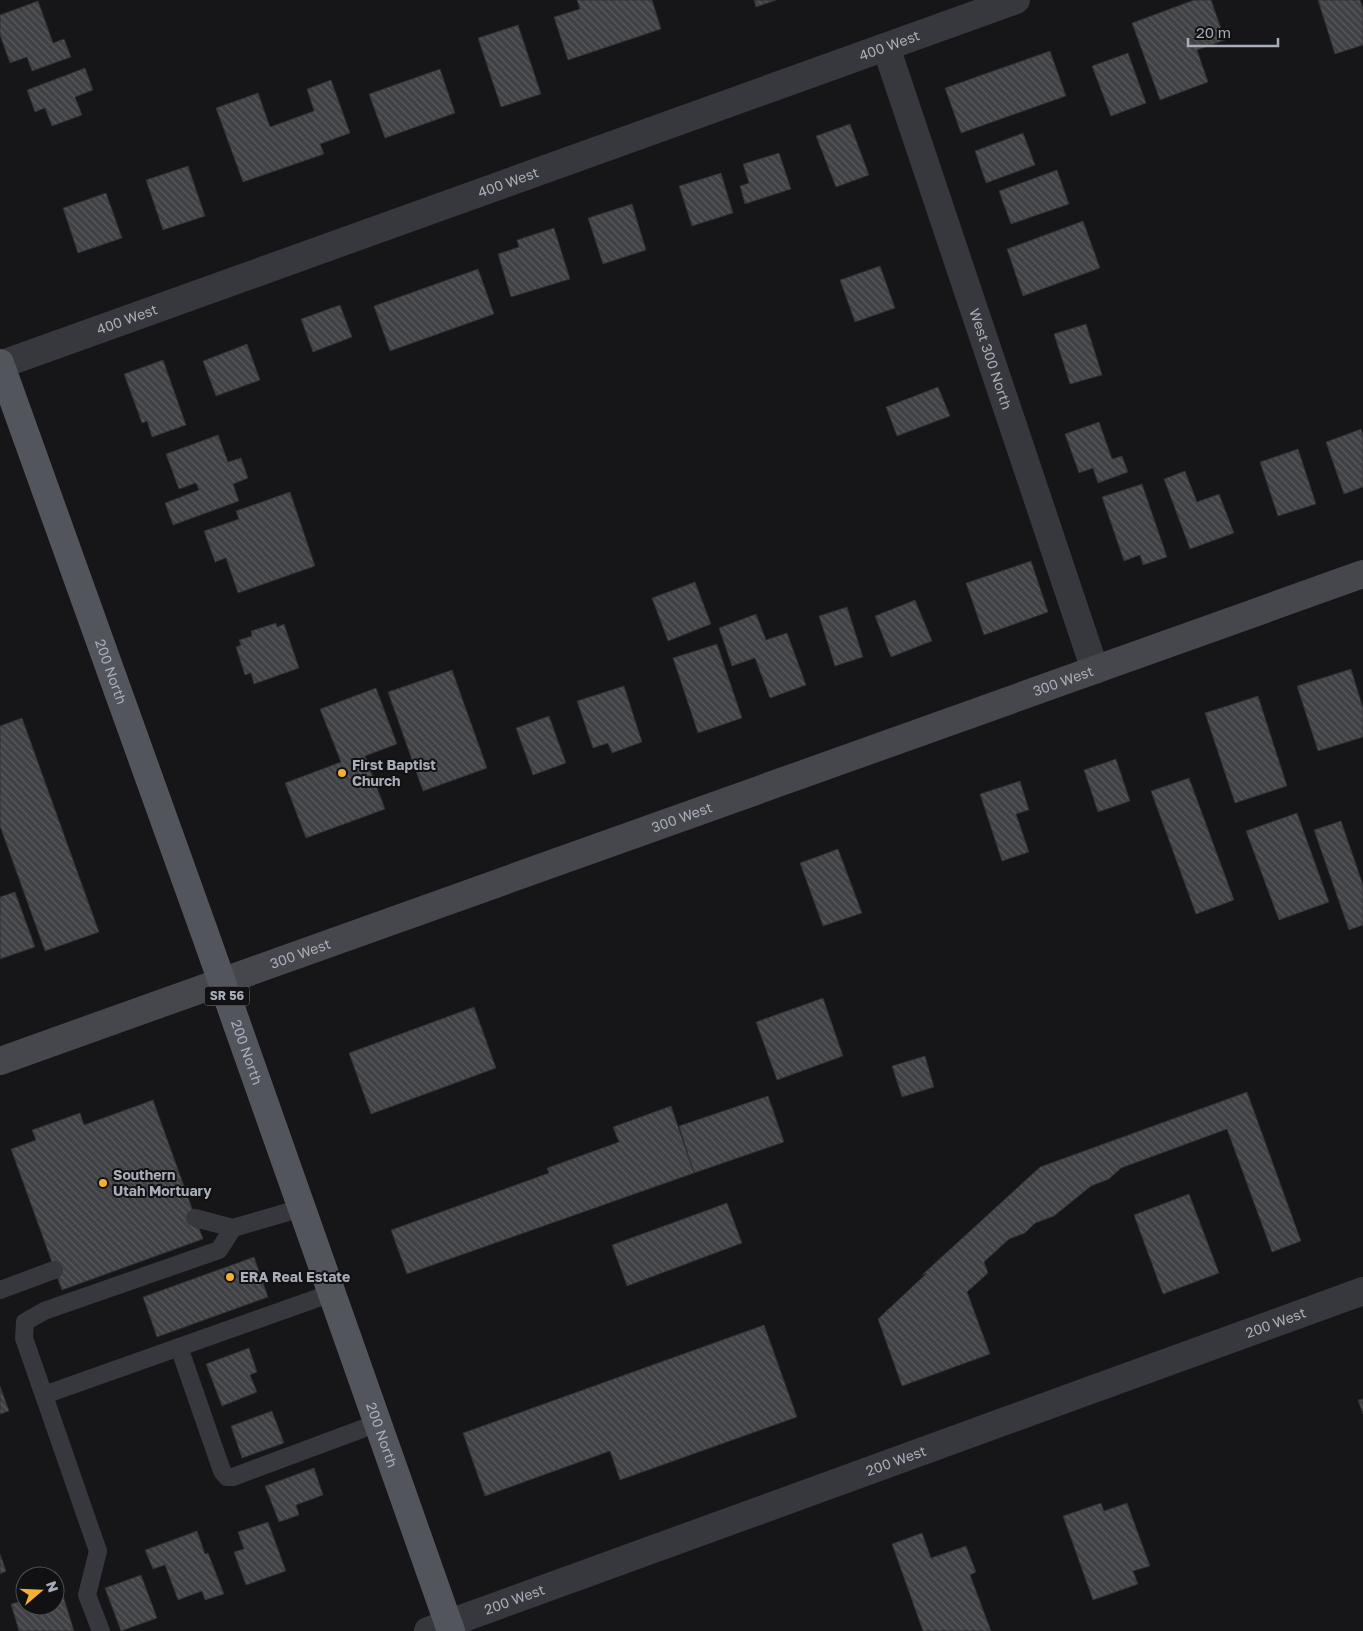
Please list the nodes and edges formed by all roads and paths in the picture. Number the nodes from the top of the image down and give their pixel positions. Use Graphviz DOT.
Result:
graph roads {
  1 [pos="1016,0"];
  2 [pos="886,47"];
  3 [pos="0,364"];
  4 [pos="1363,574"];
  5 [pos="1095,670"];
  6 [pos="222,982"];
  7 [pos="0,1061"];
  8 [pos="302,1208"];
  9 [pos="195,1218"];
  10 [pos="232,1228"];
  11 [pos="54,1270"];
  12 [pos="0,1290"];
  13 [pos="1363,1291"];
  14 [pos="332,1293"];
  15 [pos="179,1347"];
  16 [pos="44,1395"];
  17 [pos="378,1424"];
  18 [pos="442,1629"];
  19 [pos="100,1631"];
  1 -- 2 [label="street, 400 West"];
  2 -- 3 [label="street, 400 West"];
  2 -- 5 [label="street, West 300 North"];
  3 -- 6 [label="main road, 200 North / SR 56"];
  4 -- 5 [label="street, 300 West"];
  5 -- 6 [label="street, 300 West"];
  6 -- 7 [label="street, 300 West"];
  6 -- 8 [label="main road, 200 North / SR 56"];
  8 -- 10 [label="lane"];
  8 -- 14 [label="main road, 200 North / SR 56"];
  9 -- 10 [label="lane"];
  10 -- 16 [label="lane"];
  11 -- 12 [label="lane"];
  13 -- 18 [label="street, 200 West"];
  14 -- 15 [label="lane"];
  14 -- 17 [label="main road, 200 North / SR 56"];
  15 -- 16 [label="lane"];
  15 -- 17 [label="lane"];
  16 -- 19 [label="lane"];
  17 -- 18 [label="main road, 200 North / SR 56"];
}
